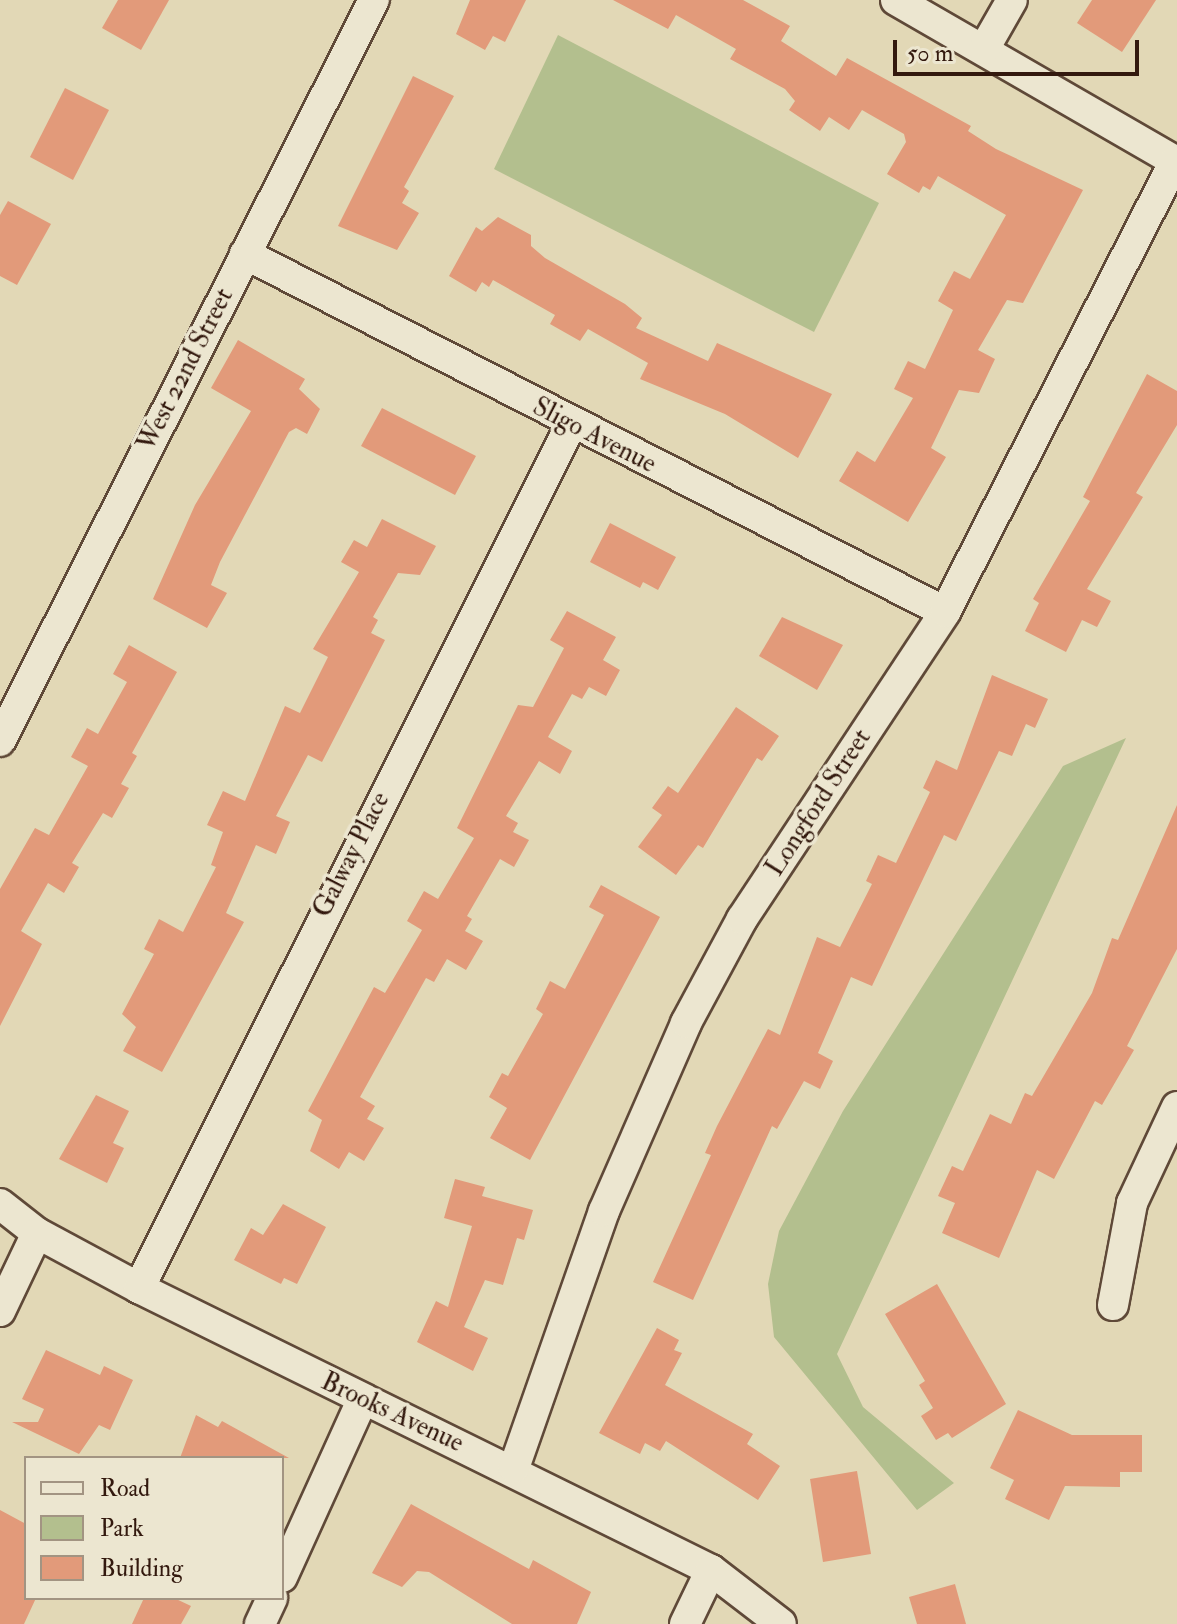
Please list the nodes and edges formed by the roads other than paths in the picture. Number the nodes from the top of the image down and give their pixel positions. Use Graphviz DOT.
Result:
graph roads {
  1 [pos="374,0"];
  2 [pos="896,0"];
  3 [pos="1012,0"];
  4 [pos="984,49"];
  5 [pos="1176,162"];
  6 [pos="245,254"];
  7 [pos="571,424"];
  8 [pos="945,612"];
  9 [pos="0,741"];
  10 [pos="1177,1107"];
  11 [pos="0,1204"];
  12 [pos="37,1233"];
  13 [pos="139,1288"];
  14 [pos="1113,1305"];
  15 [pos="0,1311"];
  16 [pos="362,1401"];
  17 [pos="514,1468"];
  18 [pos="711,1570"];
  19 [pos="284,1573"];
  20 [pos="271,1600"];
  21 [pos="260,1624"];
  22 [pos="685,1624"];
  23 [pos="781,1624"];
  1 -- 6 [label="street, West 22nd Street"];
  2 -- 4 [label="street"];
  3 -- 4 [label="street"];
  4 -- 5 [label="street"];
  5 -- 8 [label="street, Longford Street"];
  6 -- 7 [label="street, Sligo Avenue"];
  6 -- 9 [label="street, West 22nd Street"];
  7 -- 8 [label="street, Sligo Avenue"];
  7 -- 13 [label="street, Galway Place"];
  8 -- 17 [label="street, Longford Street"];
  10 -- 14 [label="street"];
  11 -- 12 [label="street, Brooks Avenue"];
  12 -- 13 [label="street, Brooks Avenue"];
  12 -- 15 [label="street"];
  13 -- 16 [label="street, Brooks Avenue"];
  16 -- 17 [label="street, Brooks Avenue"];
  16 -- 19 [label="street"];
  17 -- 18 [label="street, Brooks Avenue"];
  18 -- 22 [label="street"];
  18 -- 23 [label="street, Brooks Avenue"];
  20 -- 21 [label="street"];
}
